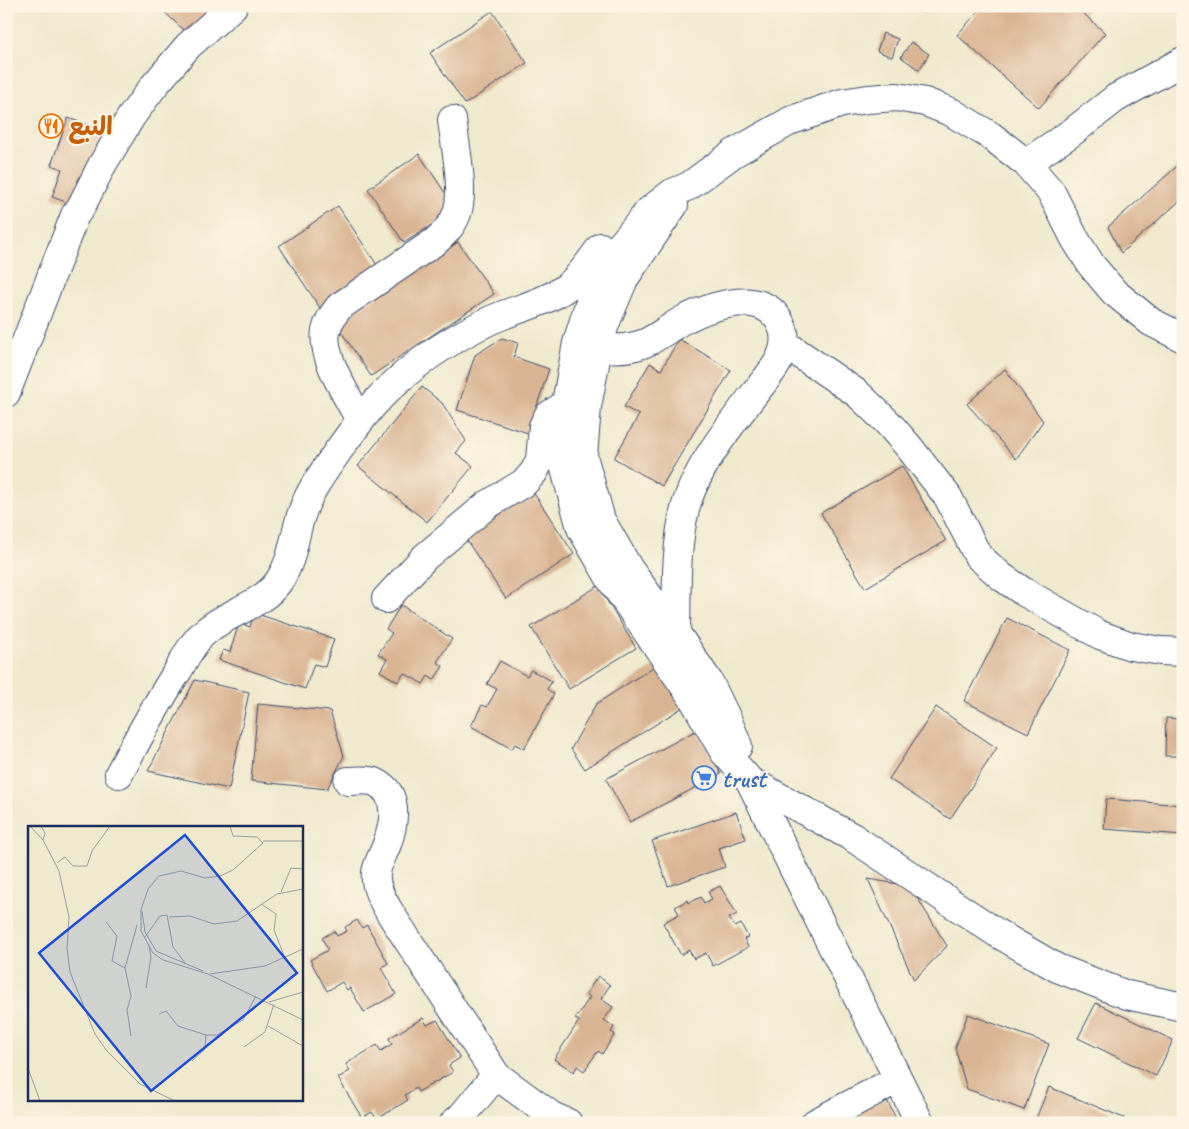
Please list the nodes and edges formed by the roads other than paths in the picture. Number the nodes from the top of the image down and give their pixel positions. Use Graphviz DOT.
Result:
graph roads {
  1 [pos="233,6"];
  2 [pos="1183,61"];
  3 [pos="452,120"];
  4 [pos="1026,163"];
  5 [pos="689,186"];
  6 [pos="649,211"];
  7 [pos="1183,338"];
  8 [pos="785,344"];
  9 [pos="588,345"];
  10 [pos="6,394"];
  11 [pos="566,404"];
  12 [pos="360,420"];
  13 [pos="386,599"];
  14 [pos="676,633"];
  15 [pos="1183,652"];
  16 [pos="119,774"];
  17 [pos="746,776"];
  18 [pos="348,781"];
  19 [pos="1183,1008"];
  20 [pos="496,1075"];
  21 [pos="898,1079"];
  22 [pos="454,1123"];
  23 [pos="568,1123"];
  24 [pos="815,1123"];
  25 [pos="920,1123"];
  1 -- 10 [label="street"];
  2 -- 4 [label="street"];
  3 -- 12 [label="street"];
  4 -- 5 [label="street"];
  4 -- 7 [label="street"];
  5 -- 6 [label="street"];
  5 -- 9 [label="street"];
  6 -- 9 [label="street"];
  6 -- 12 [label="street"];
  8 -- 9 [label="street"];
  8 -- 14 [label="street"];
  8 -- 15 [label="street"];
  9 -- 11 [label="street"];
  9 -- 14 [label="street"];
  11 -- 13 [label="street"];
  11 -- 17 [label="street"];
  12 -- 16 [label="street"];
  14 -- 17 [label="street"];
  17 -- 19 [label="street"];
  17 -- 21 [label="street"];
  18 -- 20 [label="street"];
  20 -- 22 [label="street"];
  20 -- 23 [label="street"];
  21 -- 24 [label="street"];
  21 -- 25 [label="street"];
}
